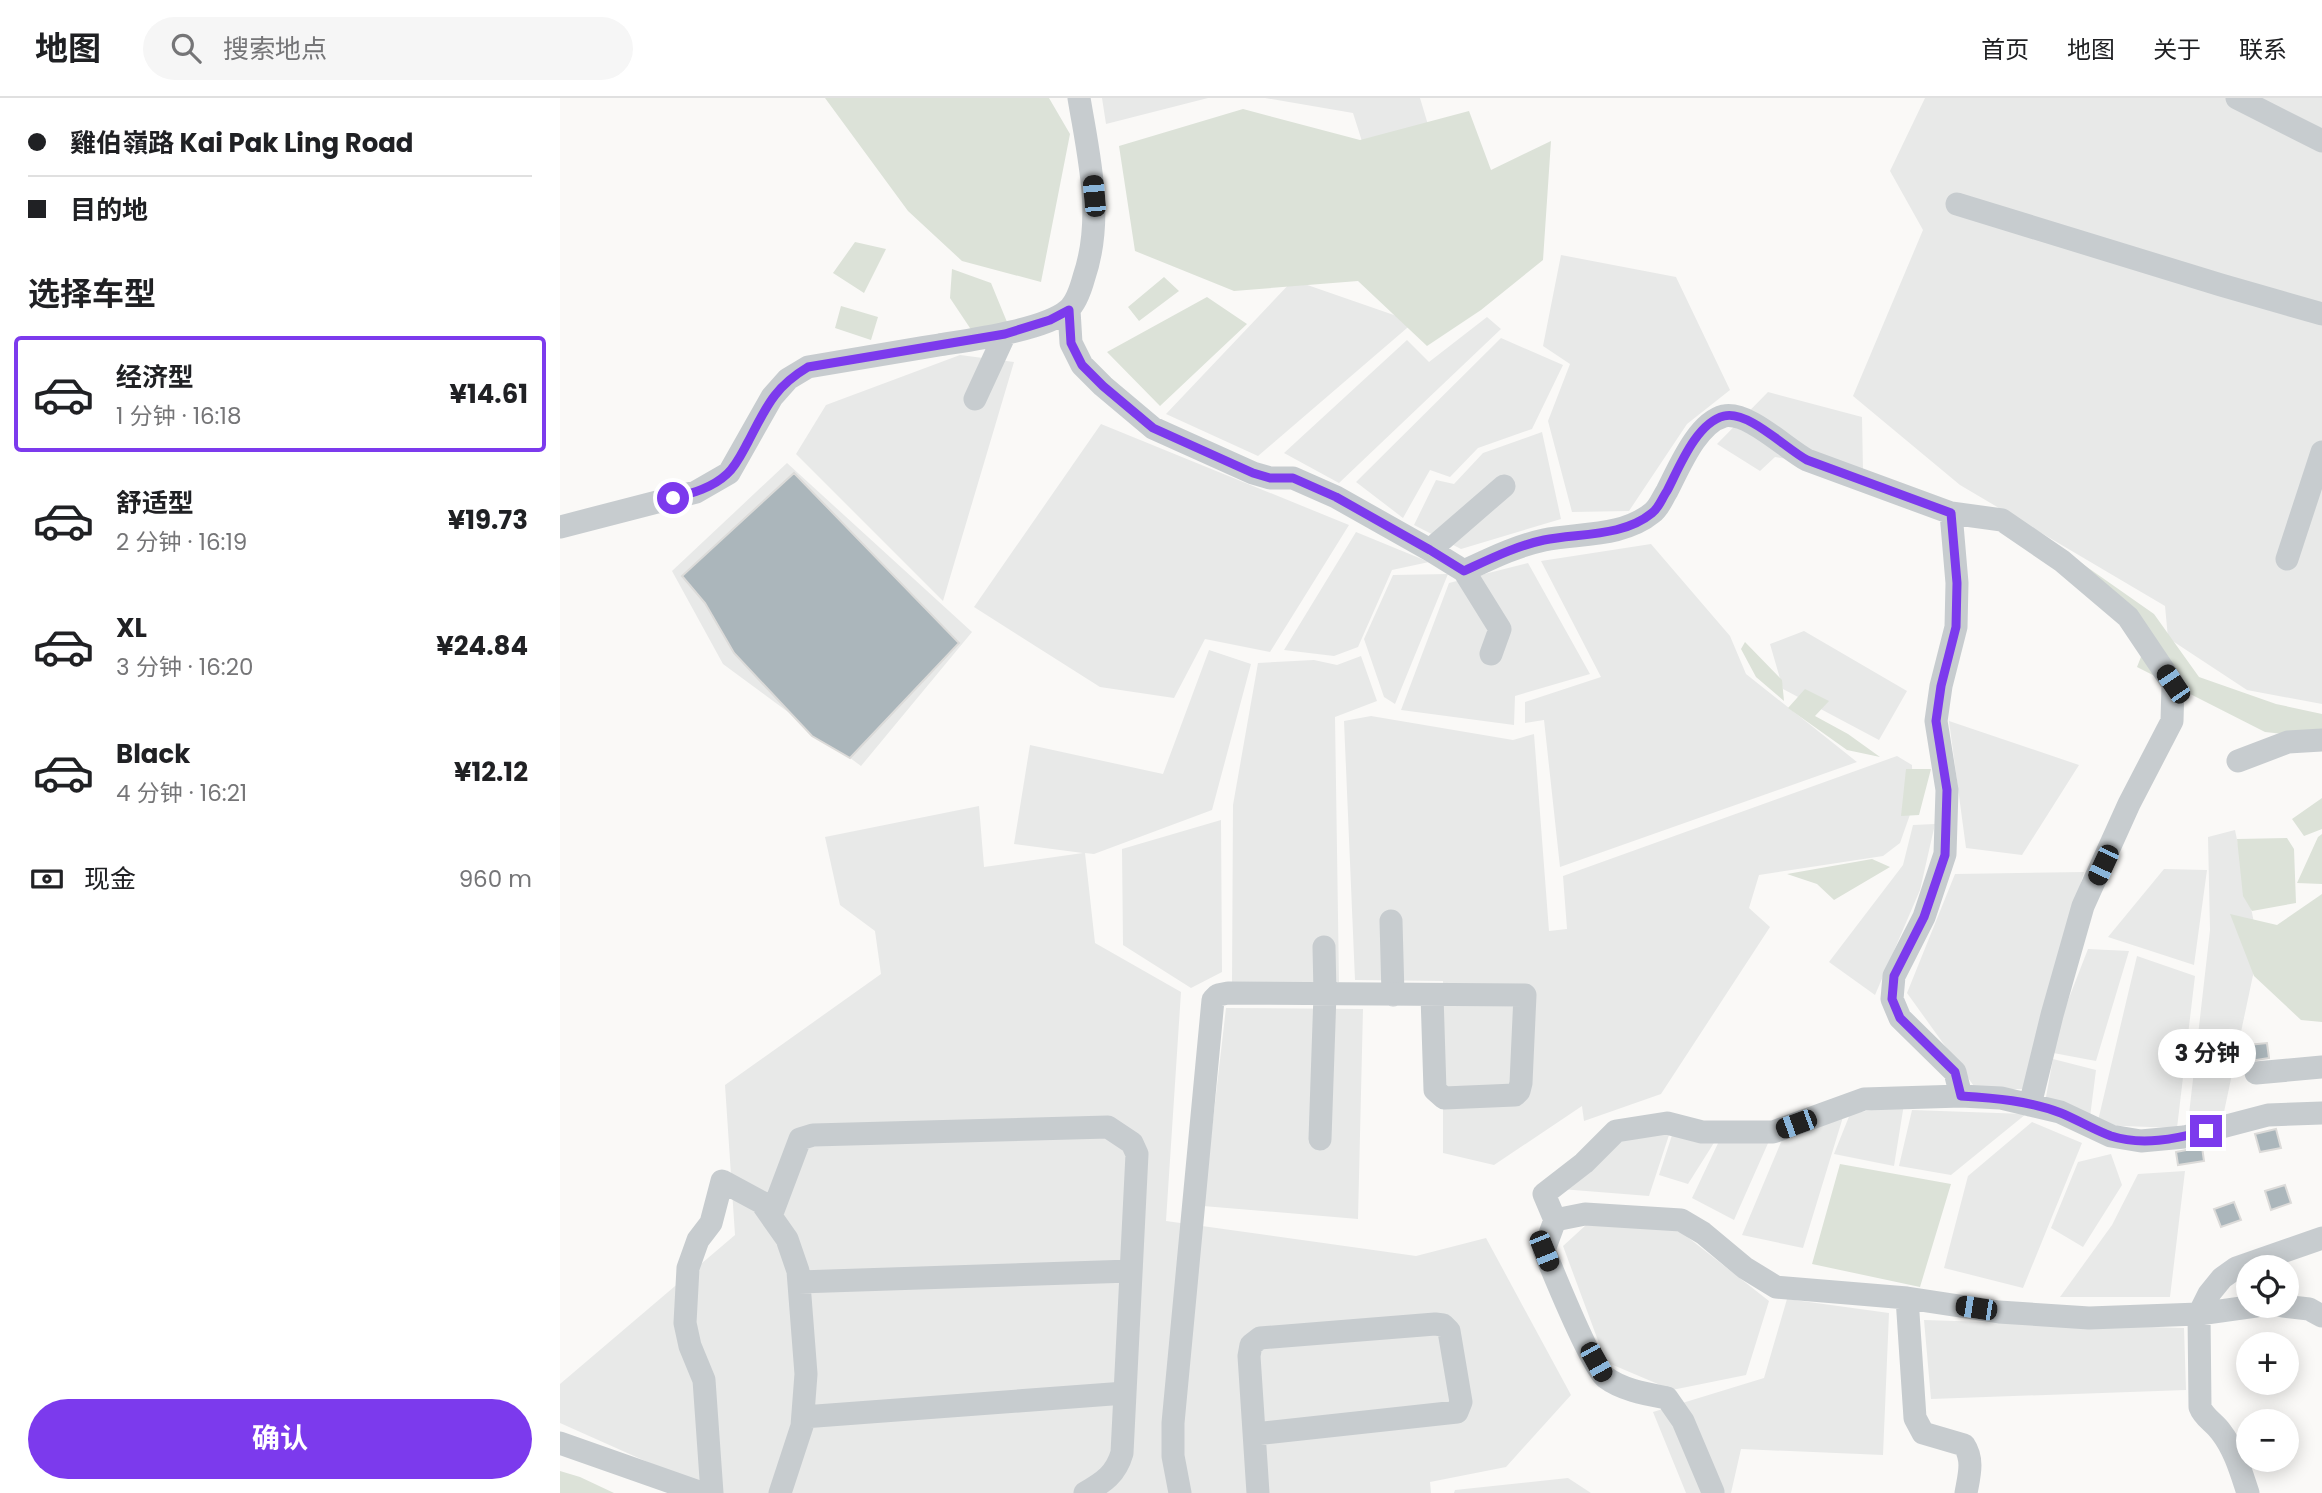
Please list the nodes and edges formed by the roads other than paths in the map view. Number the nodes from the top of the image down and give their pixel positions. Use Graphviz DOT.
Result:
graph roads {
  1 [pos="1079,98"];
  2 [pos="2237,98"];
  3 [pos="2322,141"];
  4 [pos="1957,204"];
  5 [pos="1069,310"];
  6 [pos="2322,314"];
  7 [pos="1005,334"];
  8 [pos="975,399"];
  9 [pos="2322,452"];
  10 [pos="1504,486"];
  11 [pos="1951,513"];
  12 [pos="560,527"];
  13 [pos="1430,550"];
  14 [pos="2287,559"];
  15 [pos="1464,571"];
  16 [pos="1491,654"];
  17 [pos="2322,740"];
  18 [pos="2238,761"];
  19 [pos="1391,921"];
  20 [pos="1324,947"];
  21 [pos="1325,994"];
  22 [pos="1393,995"];
  23 [pos="1432,995"];
  24 [pos="2322,1067"];
  25 [pos="2256,1073"];
  26 [pos="1961,1096"];
  27 [pos="2030,1105"];
  28 [pos="2322,1113"];
  29 [pos="1320,1139"];
  30 [pos="771,1216"];
  31 [pos="1555,1220"];
  32 [pos="2322,1238"];
  33 [pos="1131,1271"];
  34 [pos="799,1282"];
  35 [pos="1907,1298"];
  36 [pos="2299,1308"];
  37 [pos="2236,1309"];
  38 [pos="2199,1314"];
  39 [pos="2322,1317"];
  40 [pos="1125,1393"];
  41 [pos="803,1417"];
  42 [pos="1255,1434"];
  43 [pos="560,1443"];
  44 [pos="1713,1492"];
  45 [pos="702,1493"];
  46 [pos="712,1493"];
  47 [pos="780,1493"];
  48 [pos="1085,1493"];
  49 [pos="1180,1493"];
  50 [pos="1258,1493"];
  51 [pos="1966,1493"];
  52 [pos="2248,1493"];
  1 -- 5 [label="street"];
  2 -- 3 [label="street"];
  4 -- 6 [label="street"];
  5 -- 7 [label="street"];
  5 -- 13 [label="street"];
  7 -- 8 [label="street"];
  7 -- 12 [label="street"];
  9 -- 14 [label="street"];
  10 -- 13 [label="street"];
  11 -- 15 [label="street"];
  11 -- 26 [label="street"];
  11 -- 27 [label="street"];
  13 -- 15 [label="street"];
  15 -- 16 [label="street"];
  17 -- 18 [label="street"];
  19 -- 22 [label="street"];
  20 -- 21 [label="street"];
  21 -- 22 [label="street"];
  21 -- 29 [label="street"];
  21 -- 49 [label="street"];
  22 -- 23 [label="street"];
  23 -- 23 [label="street"];
  24 -- 25 [label="street"];
  26 -- 27 [label="street"];
  26 -- 31 [label="street"];
  27 -- 28 [label="street"];
  30 -- 33 [label="street"];
  30 -- 34 [label="street"];
  30 -- 46 [label="street"];
  31 -- 35 [label="street"];
  31 -- 44 [label="street"];
  32 -- 38 [label="street"];
  33 -- 34 [label="street"];
  33 -- 40 [label="street"];
  34 -- 41 [label="street"];
  35 -- 38 [label="street"];
  35 -- 51 [label="street"];
  36 -- 39 [label="street"];
  37 -- 38 [label="street"];
  38 -- 52 [label="street"];
  40 -- 41 [label="street"];
  40 -- 48 [label="street"];
  41 -- 47 [label="street"];
  42 -- 42 [label="street"];
  42 -- 50 [label="street"];
  43 -- 45 [label="street"];
}
